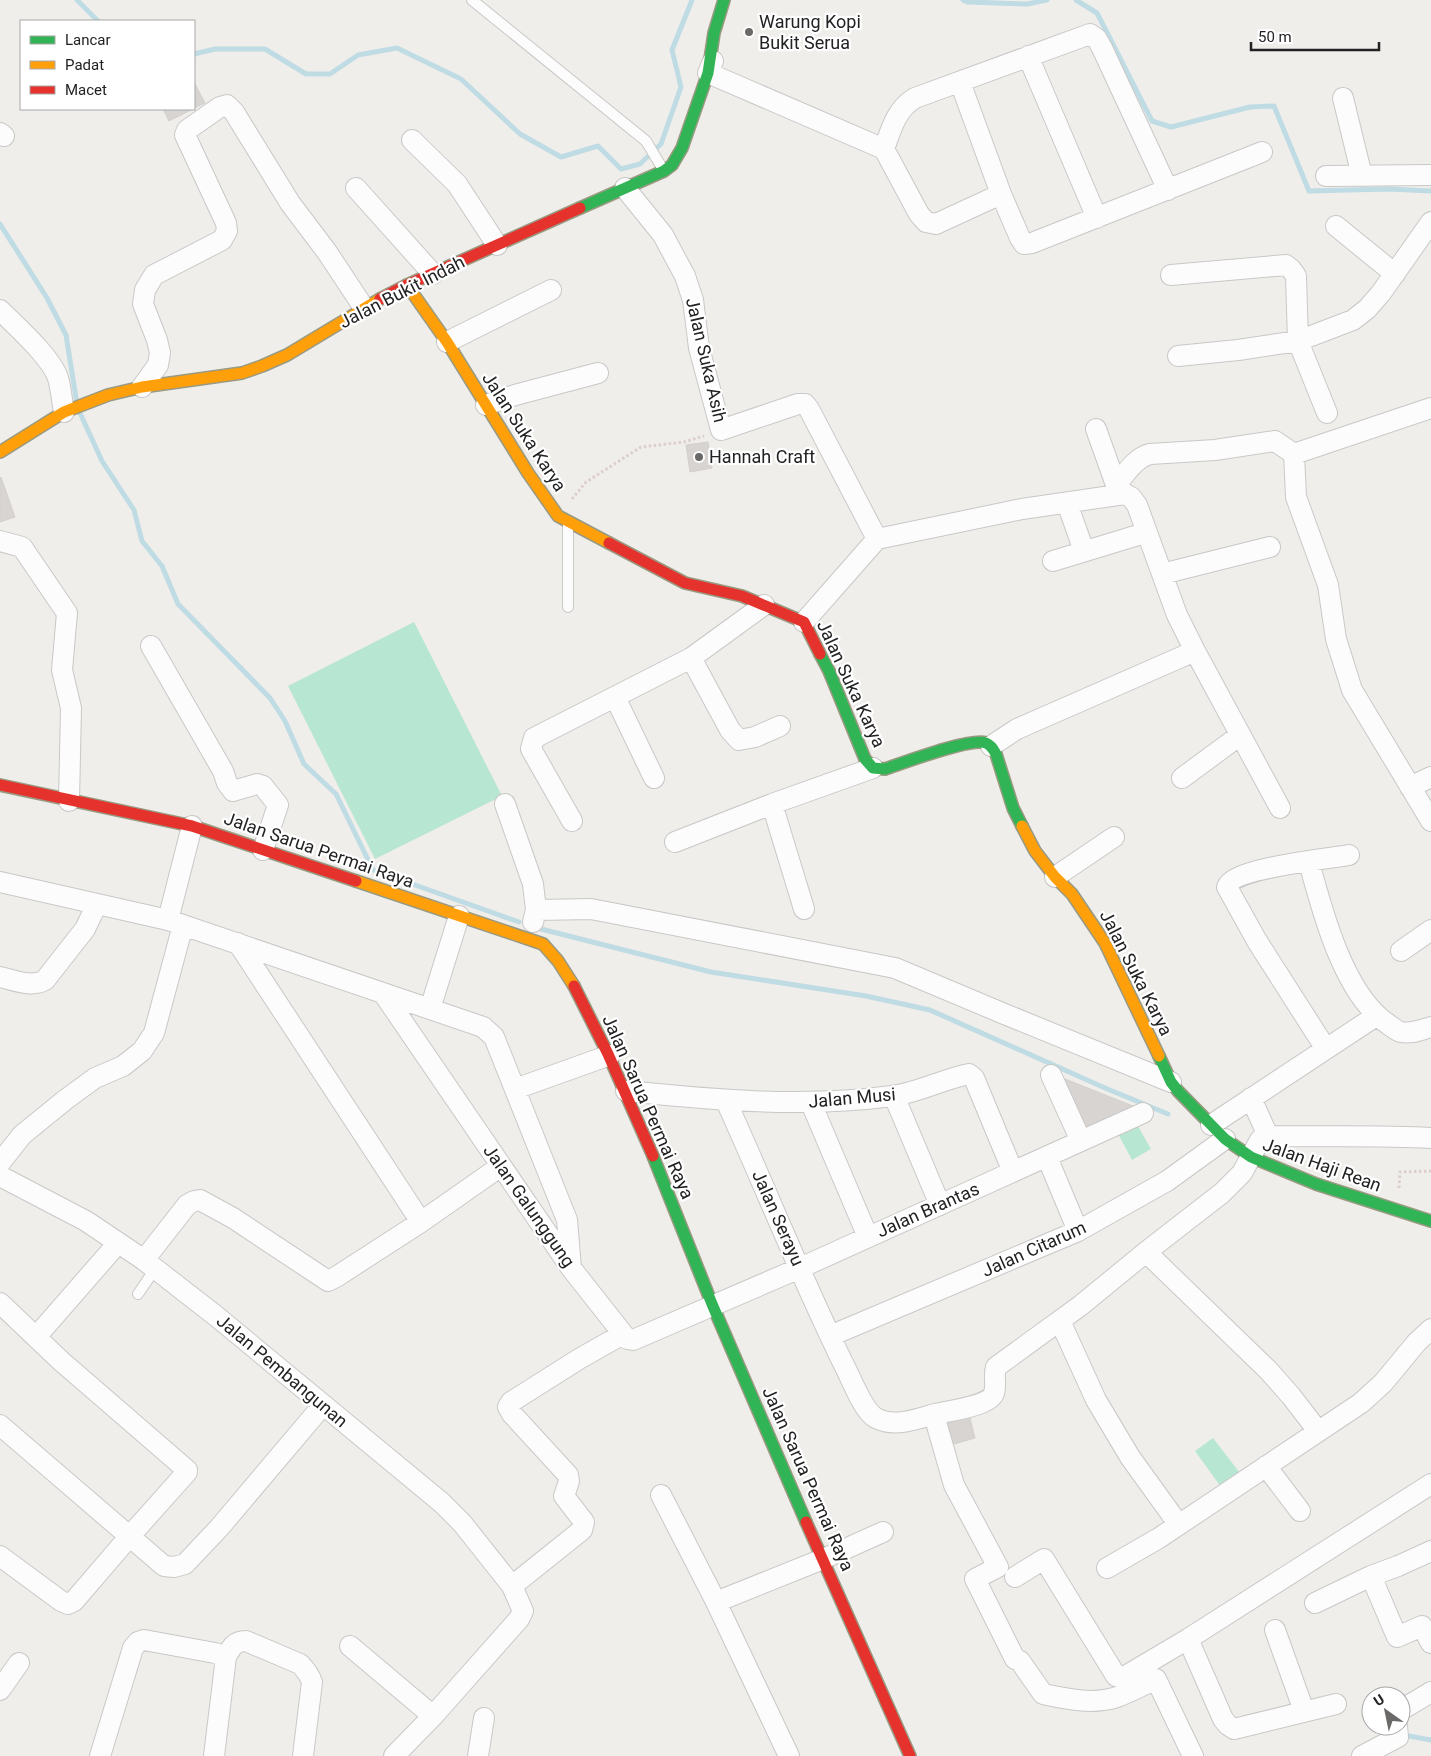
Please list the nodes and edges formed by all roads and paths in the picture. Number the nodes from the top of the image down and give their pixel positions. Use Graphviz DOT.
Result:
graph roads {
  1 [pos="472,0"];
  2 [pos="724,0"];
  3 [pos="737,0"];
  4 [pos="711,8"];
  5 [pos="714,32"];
  6 [pos="1028,56"];
  7 [pos="708,73"];
  8 [pos="960,82"];
  9 [pos="1343,98"];
  10 [pos="412,140"];
  11 [pos="884,149"];
  12 [pos="1262,152"];
  13 [pos="664,171"];
  14 [pos="1431,175"];
  15 [pos="1326,176"];
  16 [pos="1362,176"];
  17 [pos="356,188"];
  18 [pos="625,188"];
  19 [pos="1168,190"];
  20 [pos="1001,194"];
  21 [pos="1097,218"];
  22 [pos="1431,222"];
  23 [pos="1336,226"];
  24 [pos="497,245"];
  25 [pos="433,274"];
  26 [pos="1395,274"];
  27 [pos="1171,275"];
  28 [pos="407,285"];
  29 [pos="551,290"];
  30 [pos="364,308"];
  31 [pos="0,310"];
  32 [pos="1298,341"];
  33 [pos="447,342"];
  34 [pos="1178,356"];
  35 [pos="598,373"];
  36 [pos="142,387"];
  37 [pos="486,405"];
  38 [pos="75,408"];
  39 [pos="1431,408"];
  40 [pos="1327,413"];
  41 [pos="1096,429"];
  42 [pos="721,430"];
  43 [pos="0,452"];
  44 [pos="1294,454"];
  45 [pos="1121,489"];
  46 [pos="1067,503"];
  47 [pos="563,518"];
  48 [pos="1135,536"];
  49 [pos="877,539"];
  50 [pos="0,541"];
  51 [pos="1270,546"];
  52 [pos="1084,551"];
  53 [pos="1053,561"];
  54 [pos="1162,574"];
  55 [pos="764,604"];
  56 [pos="568,607"];
  57 [pos="804,622"];
  58 [pos="150,646"];
  59 [pos="1195,651"];
  60 [pos="691,658"];
  61 [pos="615,697"];
  62 [pos="780,726"];
  63 [pos="1239,736"];
  64 [pos="991,746"];
  65 [pos="873,768"];
  66 [pos="1431,777"];
  67 [pos="654,778"];
  68 [pos="1182,778"];
  69 [pos="0,785"];
  70 [pos="1410,787"];
  71 [pos="69,801"];
  72 [pos="505,804"];
  73 [pos="772,804"];
  74 [pos="1280,808"];
  75 [pos="572,820"];
  76 [pos="1431,821"];
  77 [pos="192,826"];
  78 [pos="1114,837"];
  79 [pos="675,842"];
  80 [pos="263,850"];
  81 [pos="1349,855"];
  82 [pos="1309,862"];
  83 [pos="1055,877"];
  84 [pos="0,882"];
  85 [pos="97,904"];
  86 [pos="804,909"];
  87 [pos="459,916"];
  88 [pos="176,922"];
  89 [pos="532,925"];
  90 [pos="1431,930"];
  91 [pos="238,943"];
  92 [pos="1401,951"];
  93 [pos="0,977"];
  94 [pos="383,993"];
  95 [pos="430,1009"];
  96 [pos="1376,1016"];
  97 [pos="1431,1027"];
  98 [pos="1326,1049"];
  99 [pos="610,1055"];
  100 [pos="1051,1075"];
  101 [pos="1172,1082"];
  102 [pos="515,1089"];
  103 [pos="626,1091"];
  104 [pos="894,1096"];
  105 [pos="1251,1098"];
  106 [pos="726,1100"];
  107 [pos="811,1103"];
  108 [pos="1143,1112"];
  109 [pos="1218,1132"];
  110 [pos="1268,1136"];
  111 [pos="1431,1138"];
  112 [pos="1081,1141"];
  113 [pos="1047,1157"];
  114 [pos="1251,1157"];
  115 [pos="0,1162"];
  116 [pos="501,1166"];
  117 [pos="1431,1171"];
  118 [pos="1013,1172"];
  119 [pos="0,1176"];
  120 [pos="940,1205"];
  121 [pos="1396,1210"];
  122 [pos="1431,1221"];
  123 [pos="421,1222"];
  124 [pos="1078,1231"];
  125 [pos="868,1237"];
  126 [pos="118,1242"];
  127 [pos="1146,1252"];
  128 [pos="149,1265"];
  129 [pos="571,1268"];
  130 [pos="800,1268"];
  131 [pos="138,1294"];
  132 [pos="0,1303"];
  133 [pos="713,1305"];
  134 [pos="1060,1321"];
  135 [pos="1431,1330"];
  136 [pos="623,1334"];
  137 [pos="830,1336"];
  138 [pos="36,1337"];
  139 [pos="323,1405"];
  140 [pos="934,1415"];
  141 [pos="0,1425"];
  142 [pos="1318,1431"];
  143 [pos="1266,1466"];
  144 [pos="1431,1484"];
  145 [pos="661,1494"];
  146 [pos="1300,1511"];
  147 [pos="1179,1525"];
  148 [pos="883,1532"];
  149 [pos="129,1537"];
  150 [pos="1431,1551"];
  151 [pos="823,1559"];
  152 [pos="2,1561"];
  153 [pos="1107,1568"];
  154 [pos="1371,1576"];
  155 [pos="1015,1577"];
  156 [pos="512,1586"];
  157 [pos="716,1602"];
  158 [pos="1315,1603"];
  159 [pos="1275,1630"];
  160 [pos="1188,1639"];
  161 [pos="1431,1643"];
  162 [pos="350,1646"];
  163 [pos="226,1657"];
  164 [pos="19,1663"];
  165 [pos="0,1690"];
  166 [pos="1431,1692"];
  167 [pos="1336,1704"];
  168 [pos="1411,1704"];
  169 [pos="1304,1711"];
  170 [pos="433,1716"];
  171 [pos="484,1718"];
  172 [pos="1398,1736"];
  173 [pos="100,1756"];
  174 [pos="214,1756"];
  175 [pos="303,1756"];
  176 [pos="394,1756"];
  177 [pos="478,1756"];
  178 [pos="789,1756"];
  179 [pos="910,1756"];
  180 [pos="1193,1756"];
  181 [pos="1362,1756"];
  1 -- 13 [label="lane"];
  2 -- 5 [label="street, Jalan Bukit Indah"];
  3 -- 7 [label="street"];
  4 -- 5 [label="street, Jalan Bukit Indah"];
  5 -- 7 [label="street, Jalan Bukit Indah"];
  6 -- 8 [label="street"];
  6 -- 19 [label="street"];
  6 -- 21 [label="street"];
  7 -- 11 [label="street"];
  7 -- 13 [label="street, Jalan Bukit Indah"];
  8 -- 11 [label="street"];
  8 -- 20 [label="street"];
  9 -- 16 [label="street"];
  10 -- 24 [label="street"];
  11 -- 20 [label="street"];
  12 -- 19 [label="street"];
  13 -- 18 [label="street, Jalan Bukit Indah"];
  14 -- 16 [label="street"];
  15 -- 16 [label="street"];
  17 -- 25 [label="street"];
  18 -- 24 [label="street, Jalan Bukit Indah"];
  18 -- 42 [label="street, Jalan Suka Asih"];
  19 -- 21 [label="street"];
  20 -- 21 [label="street"];
  22 -- 26 [label="street"];
  23 -- 26 [label="street"];
  24 -- 25 [label="street, Jalan Bukit Indah"];
  25 -- 28 [label="street, Jalan Bukit Indah"];
  26 -- 32 [label="street"];
  27 -- 32 [label="street"];
  28 -- 30 [label="street, Jalan Bukit Indah"];
  28 -- 33 [label="street, Jalan Suka Karya"];
  29 -- 33 [label="street"];
  30 -- 36 [label="street, Jalan Bukit Indah"];
  30 -- 36 [label="street"];
  31 -- 38 [label="street"];
  32 -- 34 [label="street"];
  32 -- 40 [label="street"];
  33 -- 37 [label="street, Jalan Suka Karya"];
  35 -- 37 [label="street"];
  36 -- 38 [label="street, Jalan Bukit Indah"];
  37 -- 47 [label="street, Jalan Suka Karya"];
  38 -- 43 [label="street, Jalan Bukit Indah"];
  39 -- 44 [label="street"];
  41 -- 45 [label="street"];
  42 -- 47 [label="path"];
  42 -- 49 [label="street, Jalan Suka Asih"];
  44 -- 45 [label="street"];
  44 -- 70 [label="street"];
  45 -- 46 [label="street"];
  45 -- 54 [label="street"];
  46 -- 49 [label="street"];
  46 -- 52 [label="street"];
  47 -- 55 [label="street, Jalan Suka Karya"];
  47 -- 56 [label="lane"];
  48 -- 52 [label="street"];
  49 -- 57 [label="street"];
  50 -- 71 [label="street"];
  51 -- 54 [label="street"];
  52 -- 53 [label="street"];
  54 -- 59 [label="street"];
  55 -- 57 [label="street, Jalan Suka Karya"];
  55 -- 60 [label="street"];
  57 -- 65 [label="street, Jalan Suka Karya"];
  58 -- 80 [label="street"];
  59 -- 63 [label="street"];
  59 -- 64 [label="street"];
  60 -- 61 [label="street"];
  60 -- 62 [label="street"];
  61 -- 67 [label="street"];
  61 -- 75 [label="street"];
  63 -- 68 [label="street"];
  63 -- 74 [label="street"];
  64 -- 65 [label="street, Jalan Suka Karya"];
  64 -- 83 [label="street, Jalan Suka Karya"];
  65 -- 73 [label="street"];
  66 -- 70 [label="street"];
  69 -- 71 [label="street, Jalan Sarua Permai Raya"];
  70 -- 76 [label="street"];
  71 -- 77 [label="street, Jalan Sarua Permai Raya"];
  72 -- 89 [label="street"];
  73 -- 79 [label="street"];
  73 -- 86 [label="street"];
  77 -- 80 [label="street, Jalan Sarua Permai Raya"];
  77 -- 88 [label="street"];
  78 -- 83 [label="street"];
  80 -- 87 [label="street, Jalan Sarua Permai Raya"];
  81 -- 82 [label="street"];
  82 -- 96 [label="street"];
  82 -- 98 [label="street"];
  83 -- 101 [label="street, Jalan Suka Karya"];
  84 -- 85 [label="street"];
  85 -- 88 [label="street"];
  85 -- 93 [label="street"];
  87 -- 89 [label="street, Jalan Sarua Permai Raya"];
  87 -- 95 [label="street"];
  88 -- 91 [label="street"];
  88 -- 115 [label="street"];
  89 -- 99 [label="street, Jalan Sarua Permai Raya"];
  89 -- 101 [label="street"];
  90 -- 92 [label="street"];
  91 -- 94 [label="street"];
  91 -- 123 [label="street"];
  94 -- 95 [label="street"];
  94 -- 116 [label="street, Jalan Galunggung"];
  95 -- 102 [label="street"];
  96 -- 97 [label="street"];
  96 -- 98 [label="street, Jalan Citarum"];
  98 -- 105 [label="street, Jalan Citarum"];
  99 -- 102 [label="street"];
  99 -- 103 [label="street, Jalan Sarua Permai Raya"];
  100 -- 112 [label="street"];
  101 -- 109 [label="street, Jalan Suka Karya"];
  102 -- 129 [label="street"];
  103 -- 106 [label="street, Jalan Musi"];
  103 -- 133 [label="street, Jalan Sarua Permai Raya"];
  104 -- 107 [label="street, Jalan Musi"];
  104 -- 118 [label="street, Jalan Musi"];
  104 -- 120 [label="street"];
  105 -- 109 [label="street, Jalan Citarum"];
  105 -- 110 [label="street"];
  106 -- 107 [label="street, Jalan Musi"];
  106 -- 130 [label="street, Jalan Serayu"];
  107 -- 125 [label="street"];
  108 -- 112 [label="street, Jalan Brantas"];
  109 -- 114 [label="street, Jalan Haji Rean"];
  109 -- 124 [label="street, Jalan Citarum"];
  110 -- 111 [label="street"];
  110 -- 114 [label="street"];
  112 -- 113 [label="street, Jalan Brantas"];
  113 -- 118 [label="street, Jalan Brantas"];
  113 -- 124 [label="street"];
  114 -- 121 [label="street, Jalan Haji Rean"];
  114 -- 127 [label="street"];
  116 -- 123 [label="street"];
  116 -- 129 [label="street, Jalan Galunggung"];
  117 -- 121 [label="path"];
  118 -- 120 [label="street, Jalan Brantas"];
  119 -- 126 [label="street, Jalan Pembangunan"];
  120 -- 125 [label="street, Jalan Brantas"];
  121 -- 122 [label="street, Jalan Haji Rean"];
  123 -- 128 [label="street"];
  124 -- 137 [label="street, Jalan Citarum"];
  125 -- 130 [label="street, Jalan Brantas"];
  126 -- 128 [label="street, Jalan Pembangunan"];
  126 -- 138 [label="street"];
  127 -- 134 [label="street"];
  127 -- 142 [label="street"];
  128 -- 131 [label="lane"];
  128 -- 139 [label="street, Jalan Pembangunan"];
  129 -- 136 [label="street, Jalan Galunggung"];
  130 -- 133 [label="street, Jalan Brantas"];
  130 -- 137 [label="street, Jalan Serayu"];
  132 -- 138 [label="street"];
  133 -- 136 [label="street"];
  133 -- 151 [label="street, Jalan Sarua Permai Raya"];
  134 -- 140 [label="street, Jalan Serayu"];
  134 -- 147 [label="street"];
  135 -- 142 [label="street"];
  136 -- 156 [label="street"];
  137 -- 140 [label="street, Jalan Serayu"];
  138 -- 149 [label="street"];
  139 -- 149 [label="street"];
  139 -- 156 [label="street, Jalan Pembangunan"];
  140 -- 180 [label="street"];
  141 -- 149 [label="street"];
  142 -- 143 [label="street"];
  143 -- 146 [label="street"];
  143 -- 147 [label="street"];
  144 -- 160 [label="street"];
  145 -- 157 [label="street"];
  147 -- 153 [label="street"];
  148 -- 151 [label="street"];
  149 -- 152 [label="street"];
  150 -- 154 [label="street"];
  151 -- 157 [label="street"];
  151 -- 179 [label="street, Jalan Sarua Permai Raya"];
  154 -- 158 [label="street"];
  154 -- 161 [label="street"];
  155 -- 160 [label="street"];
  156 -- 170 [label="street, Jalan Pembangunan"];
  157 -- 178 [label="street"];
  159 -- 169 [label="street"];
  160 -- 169 [label="street"];
  162 -- 170 [label="street"];
  163 -- 173 [label="street"];
  163 -- 174 [label="street"];
  163 -- 175 [label="street"];
  164 -- 165 [label="street"];
  166 -- 168 [label="street"];
  167 -- 169 [label="street"];
  170 -- 176 [label="street"];
  171 -- 177 [label="street"];
  172 -- 181 [label="street"];
}
